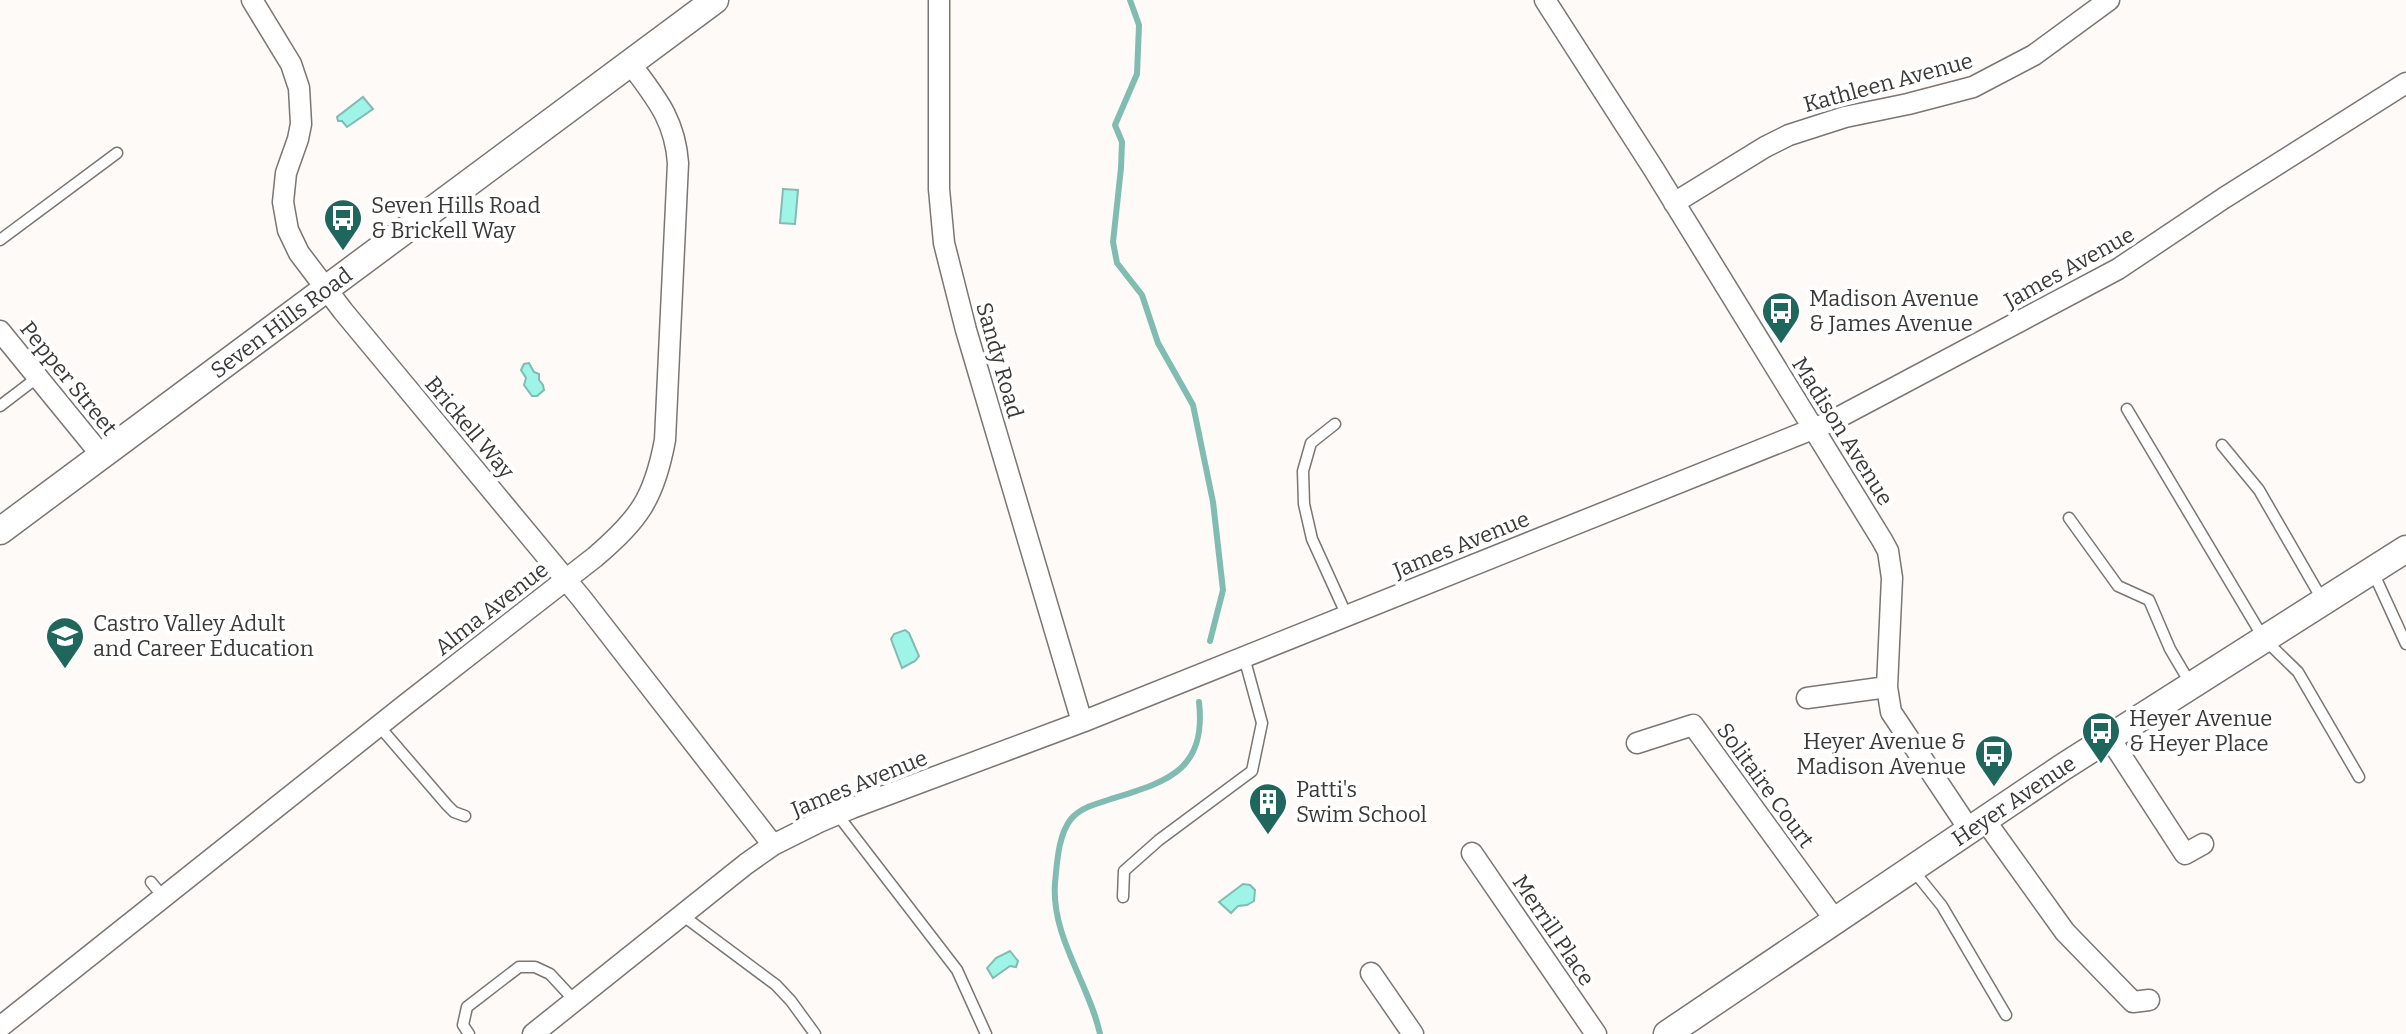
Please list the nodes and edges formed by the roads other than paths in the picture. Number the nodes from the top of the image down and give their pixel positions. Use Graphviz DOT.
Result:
graph roads {
  1 [pos="252,0"];
  2 [pos="715,0"];
  3 [pos="939,0"];
  4 [pos="1545,0"];
  5 [pos="2109,0"];
  6 [pos="630,63"];
  7 [pos="2406,83"];
  8 [pos="117,153"];
  9 [pos="1674,203"];
  10 [pos="0,240"];
  11 [pos="326,290"];
  12 [pos="0,331"];
  13 [pos="38,377"];
  14 [pos="0,406"];
  15 [pos="2127,409"];
  16 [pos="1335,424"];
  17 [pos="1812,429"];
  18 [pos="2222,445"];
  19 [pos="102,456"];
  20 [pos="2069,518"];
  21 [pos="0,531"];
  22 [pos="2406,549"];
  23 [pos="2372,570"];
  24 [pos="566,580"];
  25 [pos="2323,601"];
  26 [pos="1347,616"];
  27 [pos="2264,639"];
  28 [pos="2406,644"];
  29 [pos="1244,657"];
  30 [pos="2191,685"];
  31 [pos="1887,687"];
  32 [pos="1807,698"];
  33 [pos="1082,722"];
  34 [pos="379,726"];
  35 [pos="2109,737"];
  36 [pos="1637,743"];
  37 [pos="2359,777"];
  38 [pos="837,814"];
  39 [pos="465,816"];
  40 [pos="1977,824"];
  41 [pos="2203,844"];
  42 [pos="773,845"];
  43 [pos="1472,853"];
  44 [pos="1912,868"];
  45 [pos="1123,897"];
  46 [pos="682,915"];
  47 [pos="1835,920"];
  48 [pos="1371,973"];
  49 [pos="2149,1000"];
  50 [pos="575,1001"];
  51 [pos="2006,1015"];
  52 [pos="0,1027"];
  53 [pos="469,1034"];
  54 [pos="535,1034"];
  55 [pos="815,1034"];
  56 [pos="986,1034"];
  57 [pos="1413,1034"];
  58 [pos="1596,1034"];
  59 [pos="1667,1034"];
  1 -- 11 [label="street, Brickell Way"];
  2 -- 6 [label="street, Seven Hills Road"];
  3 -- 33 [label="street, Sandy Road"];
  4 -- 9 [label="street, Madison Avenue"];
  5 -- 9 [label="street, Kathleen Avenue"];
  6 -- 11 [label="street, Seven Hills Road"];
  6 -- 24 [label="street, Alma Avenue"];
  7 -- 17 [label="street, James Avenue"];
  8 -- 10 [label="lane"];
  9 -- 17 [label="street, Madison Avenue"];
  11 -- 19 [label="street, Seven Hills Road"];
  11 -- 24 [label="street, Brickell Way"];
  12 -- 13 [label="street, Pepper Street"];
  13 -- 14 [label="lane"];
  13 -- 19 [label="street, Pepper Street"];
  15 -- 27 [label="lane"];
  16 -- 26 [label="lane"];
  17 -- 26 [label="street, James Avenue"];
  17 -- 31 [label="street, Madison Avenue"];
  18 -- 25 [label="lane"];
  19 -- 21 [label="street, Seven Hills Road"];
  20 -- 30 [label="lane"];
  22 -- 23 [label="street, Heyer Avenue"];
  23 -- 25 [label="street, Heyer Avenue"];
  23 -- 28 [label="lane"];
  24 -- 34 [label="street, Alma Avenue"];
  24 -- 42 [label="street, Brickell Way"];
  25 -- 27 [label="street, Heyer Avenue"];
  26 -- 29 [label="street, James Avenue"];
  27 -- 30 [label="street, Heyer Avenue"];
  27 -- 37 [label="lane"];
  29 -- 33 [label="street, James Avenue"];
  29 -- 45 [label="lane"];
  30 -- 35 [label="street, Heyer Avenue"];
  31 -- 32 [label="street"];
  31 -- 40 [label="street, Madison Avenue"];
  33 -- 38 [label="street, James Avenue"];
  34 -- 39 [label="lane"];
  34 -- 52 [label="street, Alma Avenue"];
  35 -- 40 [label="street, Heyer Avenue"];
  35 -- 41 [label="street"];
  36 -- 47 [label="street, Solitaire Court"];
  38 -- 42 [label="street, James Avenue"];
  38 -- 56 [label="lane"];
  40 -- 44 [label="street, Heyer Avenue"];
  40 -- 49 [label="street, Madison Avenue"];
  42 -- 46 [label="street, James Avenue"];
  43 -- 58 [label="street, Merrill Place"];
  44 -- 47 [label="street, Heyer Avenue"];
  44 -- 51 [label="lane"];
  46 -- 50 [label="street, James Avenue"];
  46 -- 55 [label="lane"];
  47 -- 59 [label="street, Heyer Avenue"];
  48 -- 57 [label="street"];
  50 -- 53 [label="lane"];
  50 -- 54 [label="street, James Avenue"];
}
